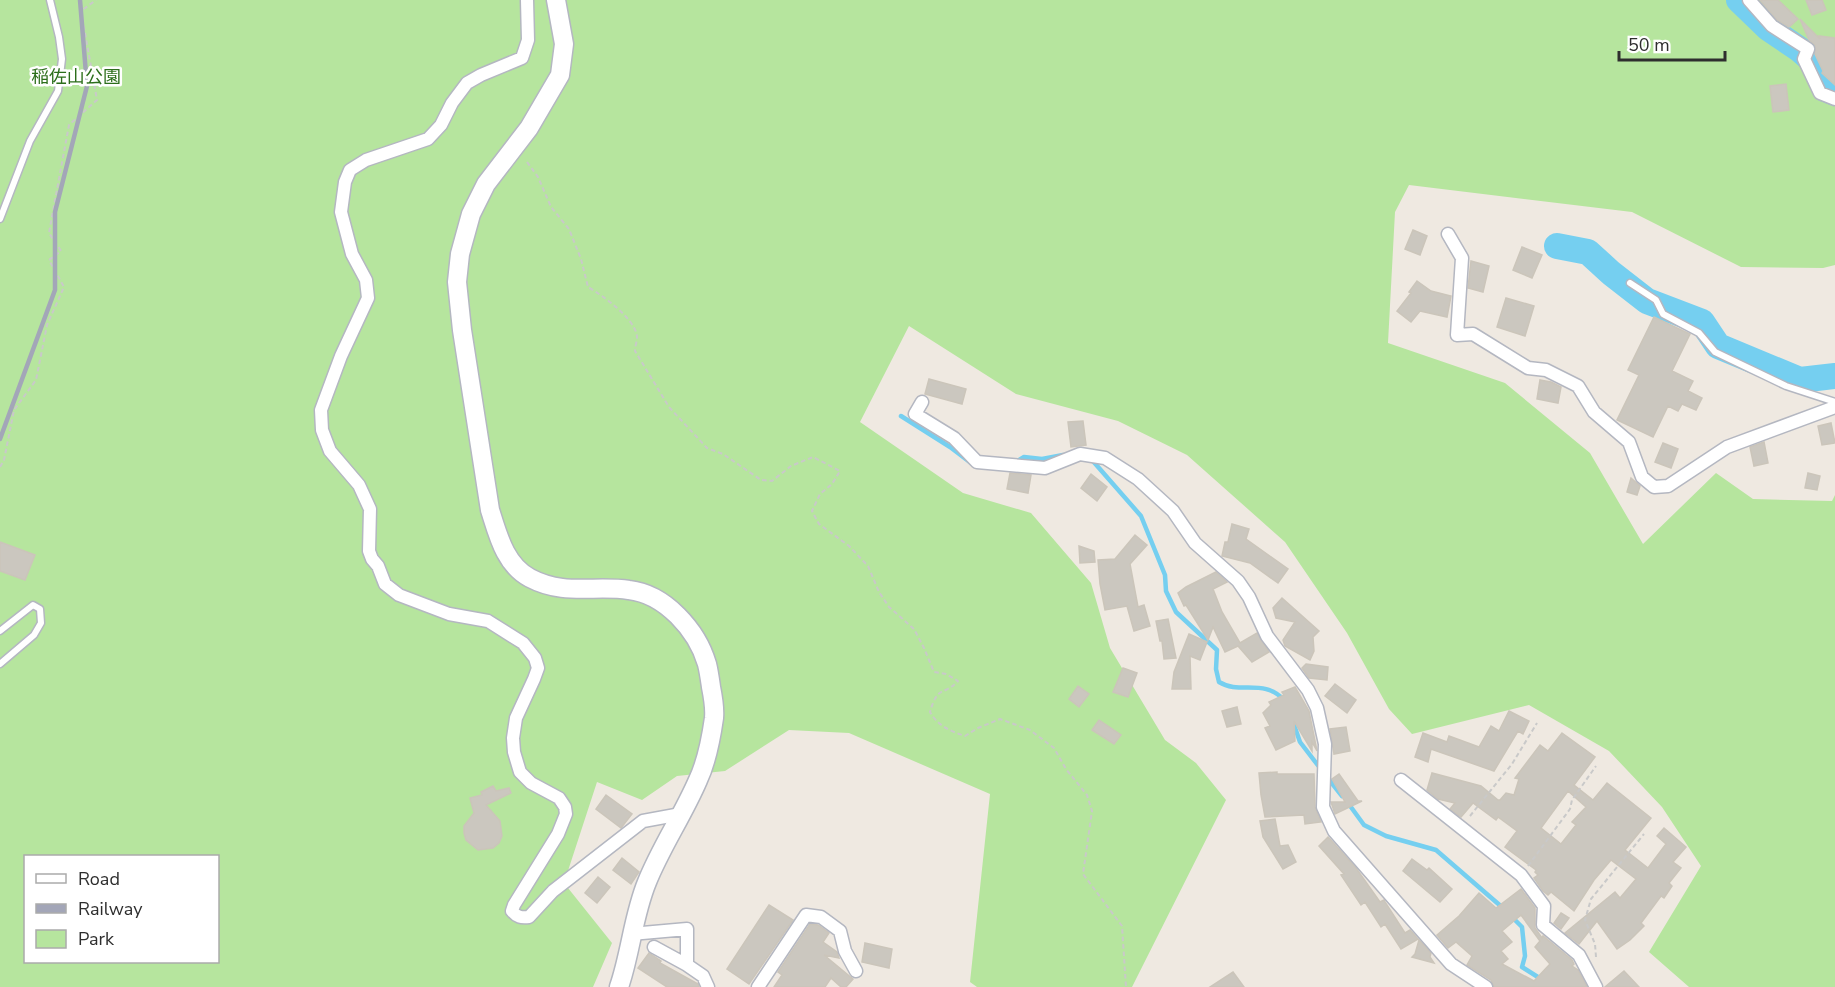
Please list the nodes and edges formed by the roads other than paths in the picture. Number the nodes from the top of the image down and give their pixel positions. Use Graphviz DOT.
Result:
graph roads {
  1 [pos="50,0"];
  2 [pos="527,0"];
  3 [pos="556,0"];
  4 [pos="1749,0"];
  5 [pos="1835,99"];
  6 [pos="0,219"];
  7 [pos="1448,234"];
  8 [pos="1630,283"];
  9 [pos="922,402"];
  10 [pos="1835,402"];
  11 [pos="1835,407"];
  12 [pos="0,631"];
  13 [pos="0,664"];
  14 [pos="1401,780"];
  15 [pos="681,814"];
  16 [pos="631,934"];
  17 [pos="654,947"];
  18 [pos="687,965"];
  19 [pos="856,971"];
  20 [pos="619,987"];
  21 [pos="708,987"];
  22 [pos="758,987"];
  23 [pos="1486,987"];
  24 [pos="1596,987"];
  1 -- 6 [label="lane"];
  2 -- 15 [label="street"];
  3 -- 15 [label="street"];
  4 -- 5 [label="street"];
  7 -- 11 [label="street"];
  8 -- 10 [label="lane"];
  9 -- 23 [label="street"];
  12 -- 13 [label="lane"];
  14 -- 24 [label="street"];
  15 -- 16 [label="street"];
  16 -- 18 [label="street"];
  16 -- 20 [label="street"];
  17 -- 18 [label="street"];
  18 -- 21 [label="street"];
  19 -- 22 [label="street"];
}
